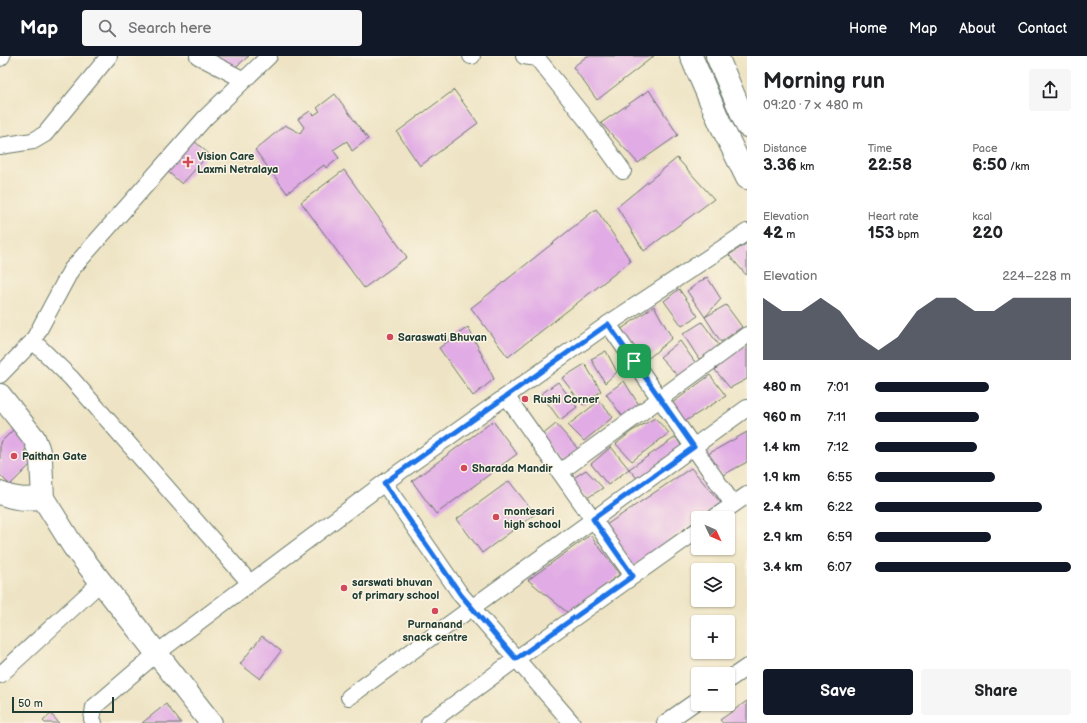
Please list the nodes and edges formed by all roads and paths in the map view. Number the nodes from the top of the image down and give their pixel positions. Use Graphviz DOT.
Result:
graph roads {
  1 [pos="2,56"];
  2 [pos="109,56"];
  3 [pos="198,56"];
  4 [pos="269,56"];
  5 [pos="524,56"];
  6 [pos="691,56"];
  7 [pos="717,56"];
  8 [pos="0,58"];
  9 [pos="244,80"];
  10 [pos="747,126"];
  11 [pos="0,146"];
  12 [pos="623,171"];
  13 [pos="747,178"];
  14 [pos="747,232"];
  15 [pos="608,324"];
  16 [pos="747,334"];
  17 [pos="33,341"];
  18 [pos="0,375"];
  19 [pos="0,395"];
  20 [pos="506,397"];
  21 [pos="660,398"];
  22 [pos="747,408"];
  23 [pos="694,447"];
  24 [pos="560,472"];
  25 [pos="384,483"];
  26 [pos="0,493"];
  27 [pos="747,495"];
  28 [pos="43,498"];
  29 [pos="734,504"];
  30 [pos="724,511"];
  31 [pos="593,519"];
  32 [pos="691,535"];
  33 [pos="633,576"];
  34 [pos="101,582"];
  35 [pos="250,583"];
  36 [pos="472,607"];
  37 [pos="156,653"];
  38 [pos="516,659"];
  39 [pos="747,667"];
  40 [pos="0,675"];
  41 [pos="735,675"];
  42 [pos="349,697"];
  43 [pos="691,705"];
  44 [pos="94,723"];
  45 [pos="211,723"];
  46 [pos="428,723"];
  47 [pos="572,723"];
  48 [pos="665,723"];
  1 -- 8 [label="street"];
  2 -- 11 [label="street"];
  3 -- 9 [label="street"];
  4 -- 9 [label="street"];
  5 -- 12 [label="street"];
  6 -- 13 [label="street"];
  7 -- 10 [label="street"];
  9 -- 17 [label="street"];
  14 -- 15 [label="street"];
  15 -- 20 [label="street"];
  15 -- 21 [label="street"];
  16 -- 21 [label="street"];
  17 -- 18 [label="street"];
  17 -- 35 [label="street"];
  19 -- 28 [label="street"];
  20 -- 24 [label="street"];
  20 -- 25 [label="street"];
  21 -- 23 [label="street"];
  21 -- 24 [label="street"];
  22 -- 23 [label="street"];
  23 -- 29 [label="street"];
  23 -- 31 [label="street"];
  24 -- 31 [label="street"];
  25 -- 35 [label="street"];
  25 -- 36 [label="street"];
  26 -- 28 [label="street"];
  27 -- 29 [label="street"];
  28 -- 34 [label="street"];
  29 -- 30 [label="street"];
  31 -- 33 [label="street"];
  31 -- 36 [label="street"];
  32 -- 33 [label="street"];
  33 -- 38 [label="street"];
  34 -- 37 [label="street"];
  34 -- 40 [label="street"];
  35 -- 37 [label="street"];
  36 -- 38 [label="street"];
  36 -- 42 [label="street"];
  37 -- 44 [label="street"];
  37 -- 45 [label="street"];
  38 -- 46 [label="street"];
  38 -- 47 [label="street"];
  39 -- 41 [label="street"];
  43 -- 48 [label="street"];
}
